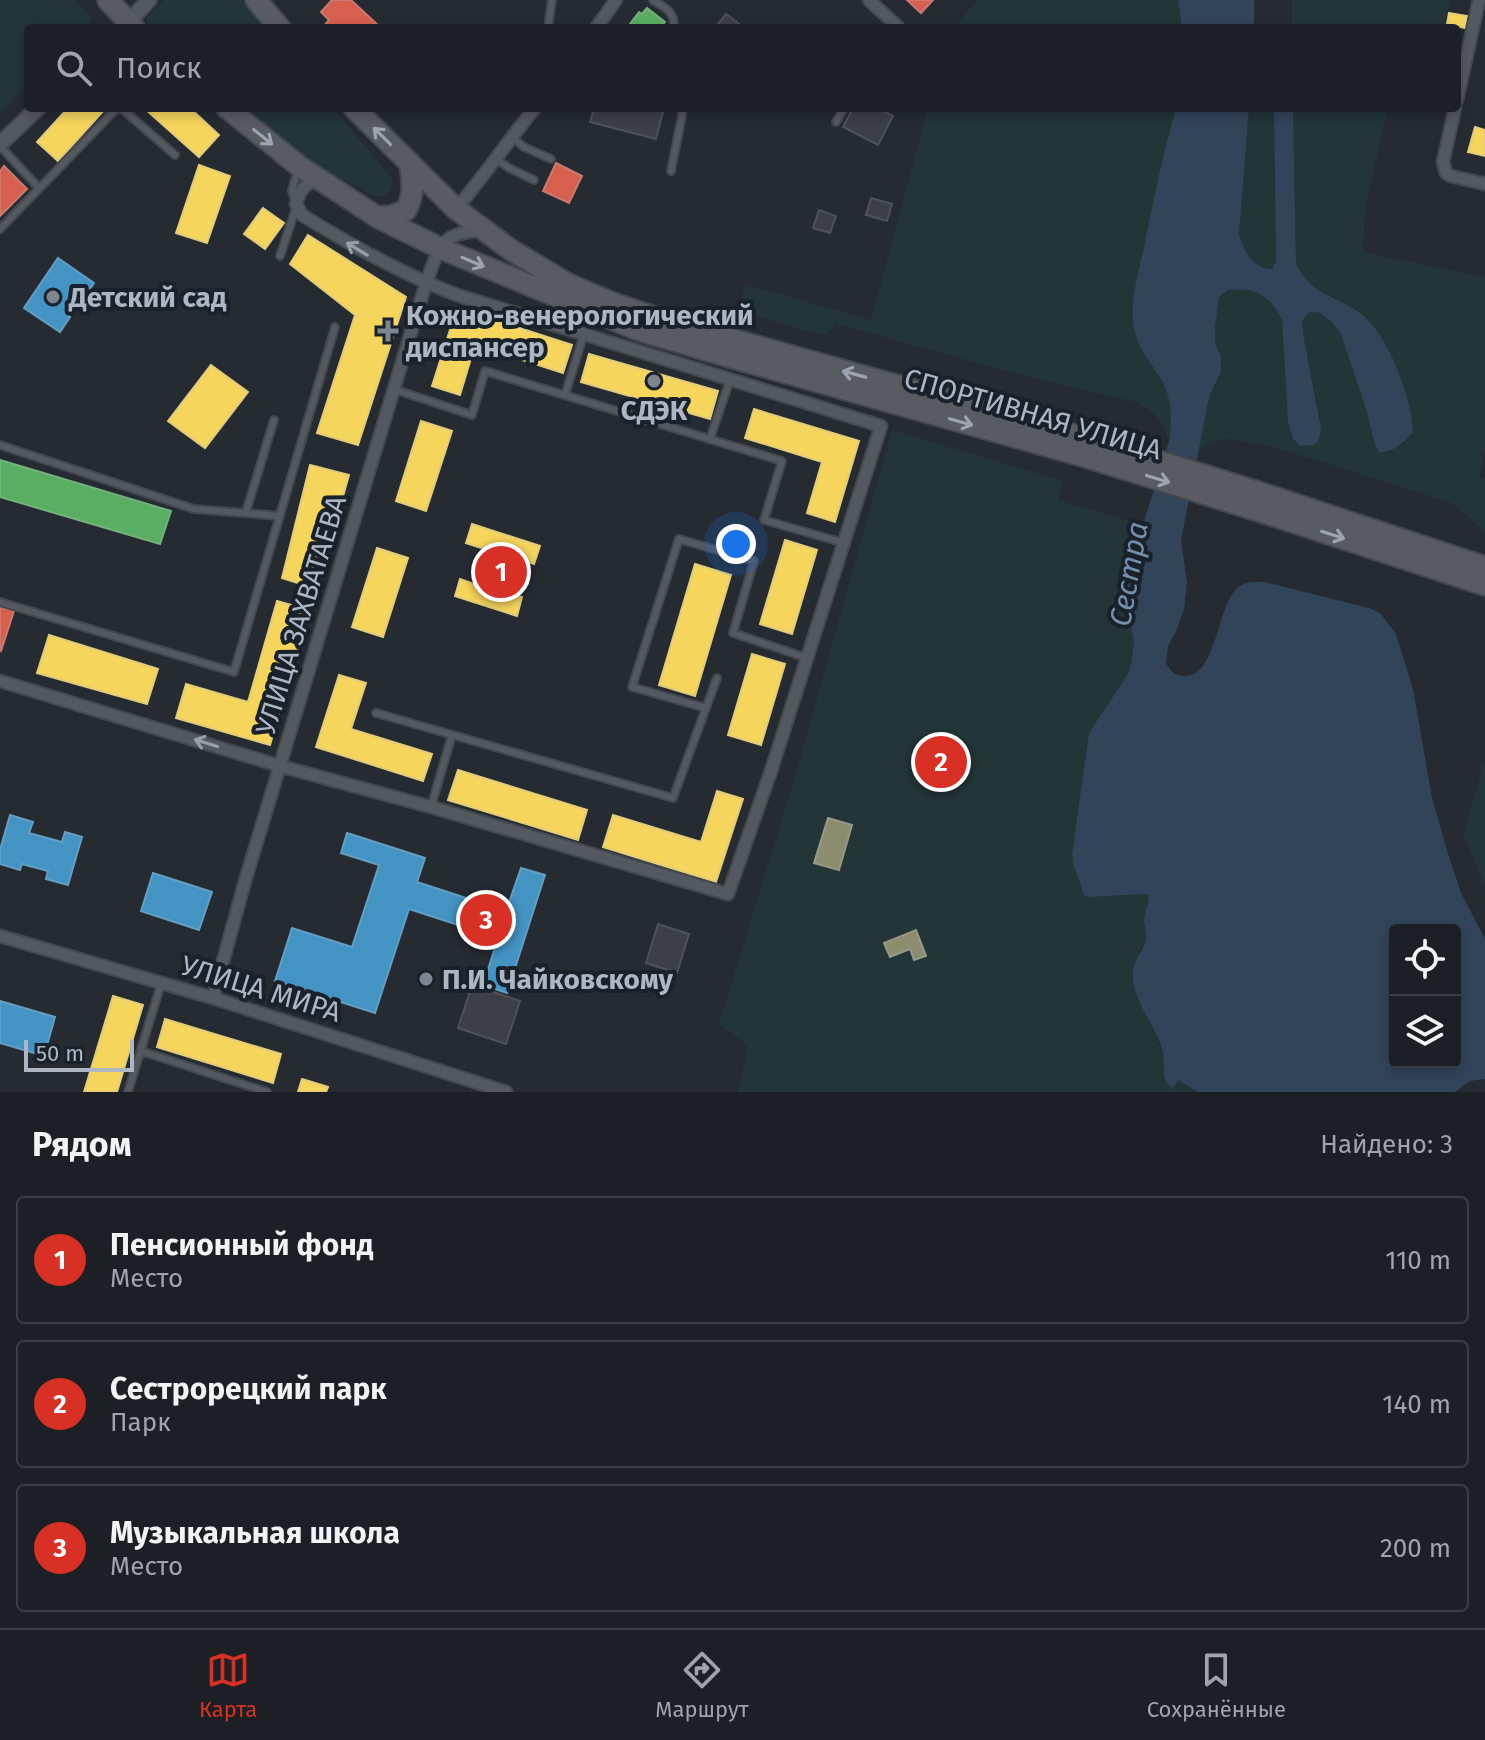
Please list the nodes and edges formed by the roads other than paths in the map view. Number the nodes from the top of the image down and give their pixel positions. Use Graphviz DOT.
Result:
graph roads {
  1 [pos="108,0"];
  2 [pos="149,0"];
  3 [pos="256,0"];
  4 [pos="552,0"];
  5 [pos="616,0"];
  6 [pos="653,0"];
  7 [pos="869,0"];
  8 [pos="1479,0"];
  9 [pos="126,24"];
  10 [pos="130,24"];
  11 [pos="277,24"];
  12 [pos="549,24"];
  13 [pos="599,24"];
  14 [pos="675,24"];
  15 [pos="895,24"];
  16 [pos="1461,82"];
  17 [pos="34,112"];
  18 [pos="115,112"];
  19 [pos="124,112"];
  20 [pos="232,112"];
  21 [pos="358,112"];
  22 [pos="532,112"];
  23 [pos="682,112"];
  24 [pos="842,112"];
  25 [pos="1454,112"];
  26 [pos="836,122"];
  27 [pos="512,137"];
  28 [pos="0,145"];
  29 [pos="175,155"];
  30 [pos="496,159"];
  31 [pos="551,159"];
  32 [pos="410,163"];
  33 [pos="299,166"];
  34 [pos="671,171"];
  35 [pos="318,179"];
  36 [pos="534,180"];
  37 [pos="1485,184"];
  38 [pos="39,188"];
  39 [pos="296,204"];
  40 [pos="456,209"];
  41 [pos="377,217"];
  42 [pos="0,229"];
  43 [pos="483,230"];
  44 [pos="440,248"];
  45 [pos="280,256"];
  46 [pos="426,283"];
  47 [pos="567,292"];
  48 [pos="335,327"];
  49 [pos="584,334"];
  50 [pos="730,380"];
  51 [pos="393,389"];
  52 [pos="565,395"];
  53 [pos="274,420"];
  54 [pos="710,439"];
  55 [pos="0,445"];
  56 [pos="1262,502"];
  57 [pos="246,512"];
  58 [pos="280,516"];
  59 [pos="844,543"];
  60 [pos="1485,567"];
  61 [pos="1485,585"];
  62 [pos="0,602"];
  63 [pos="807,658"];
  64 [pos="717,678"];
  65 [pos="0,681"];
  66 [pos="706,708"];
  67 [pos="376,713"];
  68 [pos="452,735"];
  69 [pos="280,766"];
  70 [pos="431,807"];
  71 [pos="0,936"];
  72 [pos="161,984"];
  73 [pos="213,998"];
  74 [pos="141,1051"];
  75 [pos="128,1092"];
  76 [pos="267,1092"];
  77 [pos="504,1092"];
  1 -- 9 [label="highway"];
  2 -- 10 [label="street"];
  3 -- 11 [label="highway"];
  4 -- 12 [label="lane"];
  5 -- 13 [label="street"];
  6 -- 14 [label="lane"];
  7 -- 15 [label="street"];
  8 -- 16 [label="street"];
  17 -- 28 [label="street"];
  18 -- 38 [label="lane"];
  19 -- 29 [label="lane"];
  20 -- 33 [label="highway, one-way"];
  32 -- 21 [label="highway, one-way"];
  22 -- 27 [label="street"];
  23 -- 34 [label="lane"];
  24 -- 26 [label="lane"];
  25 -- 37 [label="street"];
  27 -- 30 [label="street"];
  27 -- 31 [label="lane"];
  28 -- 38 [label="lane"];
  30 -- 36 [label="lane"];
  30 -- 40 [label="street"];
  32 -- 40 [label="highway"];
  32 -- 41 [label="highway"];
  33 -- 35 [label="highway"];
  33 -- 39 [label="lane"];
  35 -- 39 [label="street"];
  35 -- 41 [label="highway"];
  38 -- 42 [label="lane"];
  39 -- 45 [label="lane"];
  46 -- 39 [label="street, one-way"];
  40 -- 43 [label="highway"];
  41 -- 44 [label="highway"];
  43 -- 44 [label="street"];
  43 -- 47 [label="highway"];
  44 -- 46 [label="street, УЛИЦА ЗАХВАТАЕВА"];
  44 -- 47 [label="highway, one-way"];
  46 -- 49 [label="street"];
  46 -- 51 [label="street, УЛИЦА ЗАХВАТАЕВА"];
  47 -- 56 [label="highway, СПОРТИВНАЯ УЛИЦА"];
  48 -- 58 [label="lane"];
  49 -- 50 [label="street"];
  49 -- 52 [label="lane"];
  50 -- 54 [label="lane"];
  50 -- 59 [label="street"];
  51 -- 52 [label="lane"];
  51 -- 69 [label="street, УЛИЦА ЗАХВАТАЕВА"];
  52 -- 54 [label="lane"];
  53 -- 57 [label="lane"];
  54 -- 59 [label="lane"];
  55 -- 57 [label="lane"];
  56 -- 60 [label="highway, СПОРТИВНАЯ УЛИЦА"];
  56 -- 61 [label="highway, СПОРТИВНАЯ УЛИЦА, one-way"];
  57 -- 58 [label="lane"];
  58 -- 62 [label="lane"];
  59 -- 63 [label="street"];
  63 -- 66 [label="lane"];
  63 -- 70 [label="street"];
  64 -- 66 [label="lane"];
  69 -- 65 [label="street, one-way"];
  66 -- 68 [label="lane"];
  67 -- 68 [label="lane"];
  68 -- 70 [label="lane"];
  69 -- 70 [label="street"];
  69 -- 73 [label="street, УЛИЦА ЗАХВАТАЕВА"];
  71 -- 72 [label="street, УЛИЦА МИРА"];
  72 -- 73 [label="street, УЛИЦА МИРА"];
  72 -- 74 [label="lane"];
  73 -- 77 [label="street, УЛИЦА МИРА"];
  74 -- 75 [label="lane"];
  74 -- 76 [label="lane"];
}
